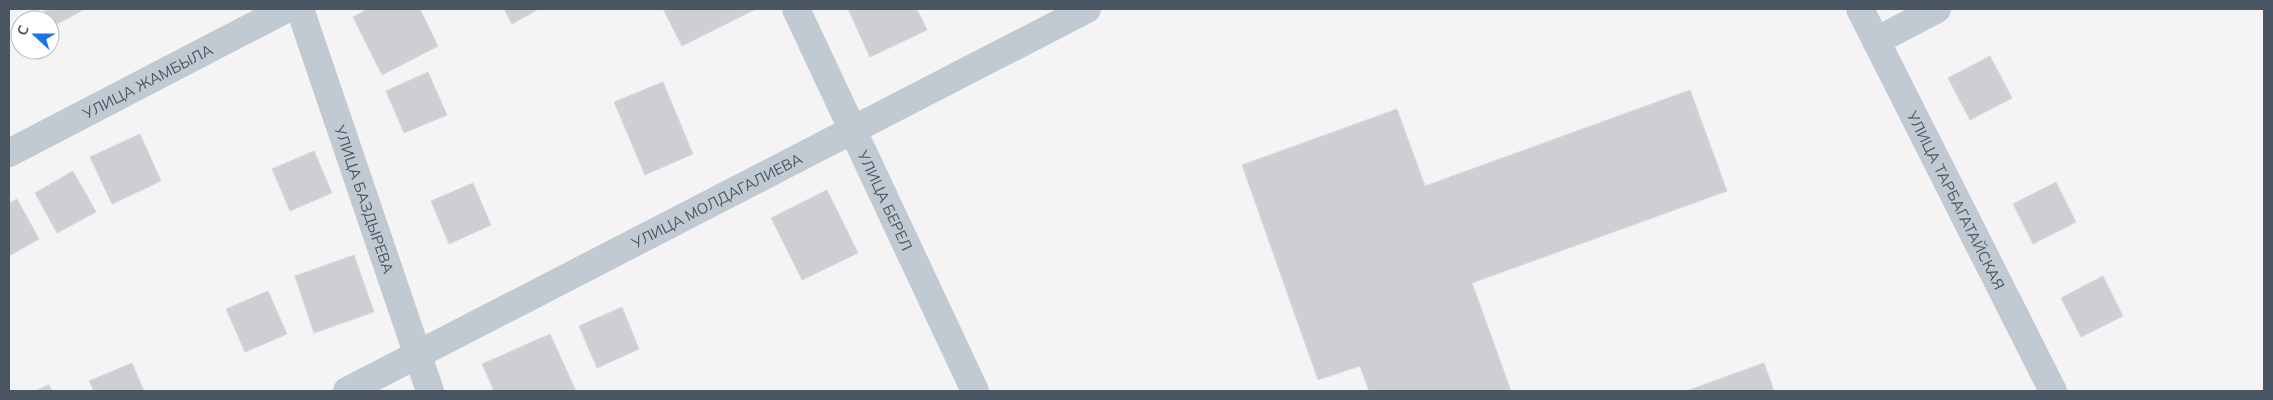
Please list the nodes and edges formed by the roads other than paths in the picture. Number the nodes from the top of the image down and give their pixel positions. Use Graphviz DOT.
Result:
graph roads {
  1 [pos="286,9"];
  2 [pos="300,9"];
  3 [pos="796,9"];
  4 [pos="1086,9"];
  5 [pos="1860,9"];
  6 [pos="1937,9"];
  7 [pos="1876,41"];
  8 [pos="853,129"];
  9 [pos="9,152"];
  10 [pos="417,355"];
  11 [pos="347,391"];
  12 [pos="430,391"];
  13 [pos="975,391"];
  14 [pos="2053,391"];
  1 -- 9 [label="street, УЛИЦА ЖАМБЫЛА"];
  2 -- 10 [label="street, УЛИЦА БАЗДЫРЕВА"];
  3 -- 8 [label="street, УЛИЦА БЕРЕЛ"];
  4 -- 8 [label="street, УЛИЦА МОЛДАГАЛИЕВА"];
  5 -- 7 [label="street, УЛИЦА ТАРБАГАТАЙСКАЯ"];
  6 -- 7 [label="street"];
  7 -- 14 [label="street, УЛИЦА ТАРБАГАТАЙСКАЯ"];
  8 -- 10 [label="street, УЛИЦА МОЛДАГАЛИЕВА"];
  8 -- 13 [label="street, УЛИЦА БЕРЕЛ"];
  10 -- 11 [label="street, УЛИЦА МОЛДАГАЛИЕВА"];
  10 -- 12 [label="street, УЛИЦА БАЗДЫРЕВА"];
}
